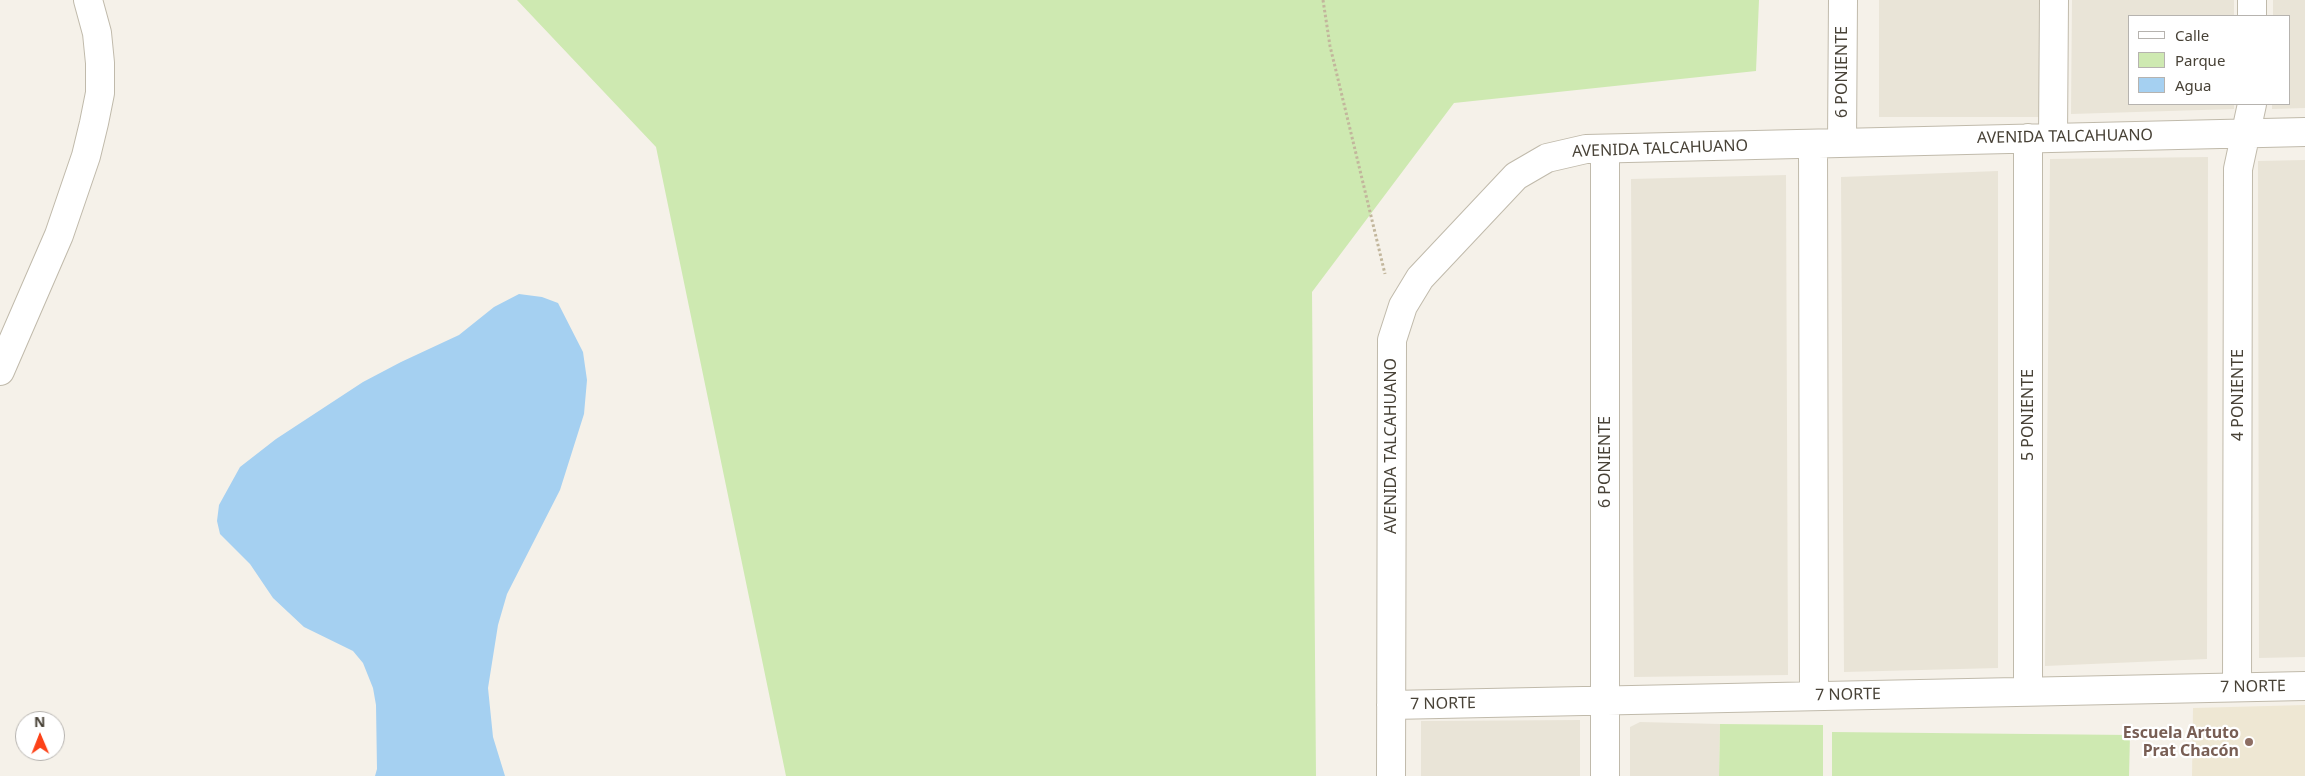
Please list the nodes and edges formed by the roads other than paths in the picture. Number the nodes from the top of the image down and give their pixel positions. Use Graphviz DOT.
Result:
graph roads {
  1 [pos="88,0"];
  2 [pos="1843,0"];
  3 [pos="2054,0"];
  4 [pos="2252,0"];
  5 [pos="2252,15"];
  6 [pos="2252,105"];
  7 [pos="2305,132"];
  8 [pos="2246,133"];
  9 [pos="2041,138"];
  10 [pos="1842,143"];
  11 [pos="1813,144"];
  12 [pos="1605,149"];
  13 [pos="0,371"];
  14 [pos="2305,686"];
  15 [pos="2237,687"];
  16 [pos="2028,691"];
  17 [pos="1814,696"];
  18 [pos="1605,700"];
  19 [pos="1391,705"];
  20 [pos="1391,776"];
  21 [pos="1605,776"];
  1 -- 13 [label="street"];
  2 -- 10 [label="street, 6 PONIENTE"];
  3 -- 9 [label="street, 5 PONIENTE"];
  4 -- 5 [label="street"];
  6 -- 8 [label="street, 4 PONIENTE"];
  7 -- 8 [label="street, AVENIDA TALCAHUANO"];
  8 -- 9 [label="street, AVENIDA TALCAHUANO"];
  8 -- 15 [label="street, 4 PONIENTE"];
  9 -- 10 [label="street, AVENIDA TALCAHUANO"];
  9 -- 16 [label="street, 5 PONIENTE"];
  10 -- 11 [label="street, AVENIDA TALCAHUANO"];
  11 -- 12 [label="street, AVENIDA TALCAHUANO"];
  11 -- 17 [label="street"];
  12 -- 18 [label="street, 6 PONIENTE"];
  12 -- 19 [label="street, AVENIDA TALCAHUANO"];
  14 -- 15 [label="street, 7 NORTE"];
  15 -- 16 [label="street, 7 NORTE"];
  16 -- 17 [label="street, 7 NORTE"];
  17 -- 18 [label="street, 7 NORTE"];
  18 -- 19 [label="street, 7 NORTE"];
  18 -- 21 [label="street, 6 PONIENTE"];
  19 -- 20 [label="street, AVENIDA TALCAHUANO"];
}
